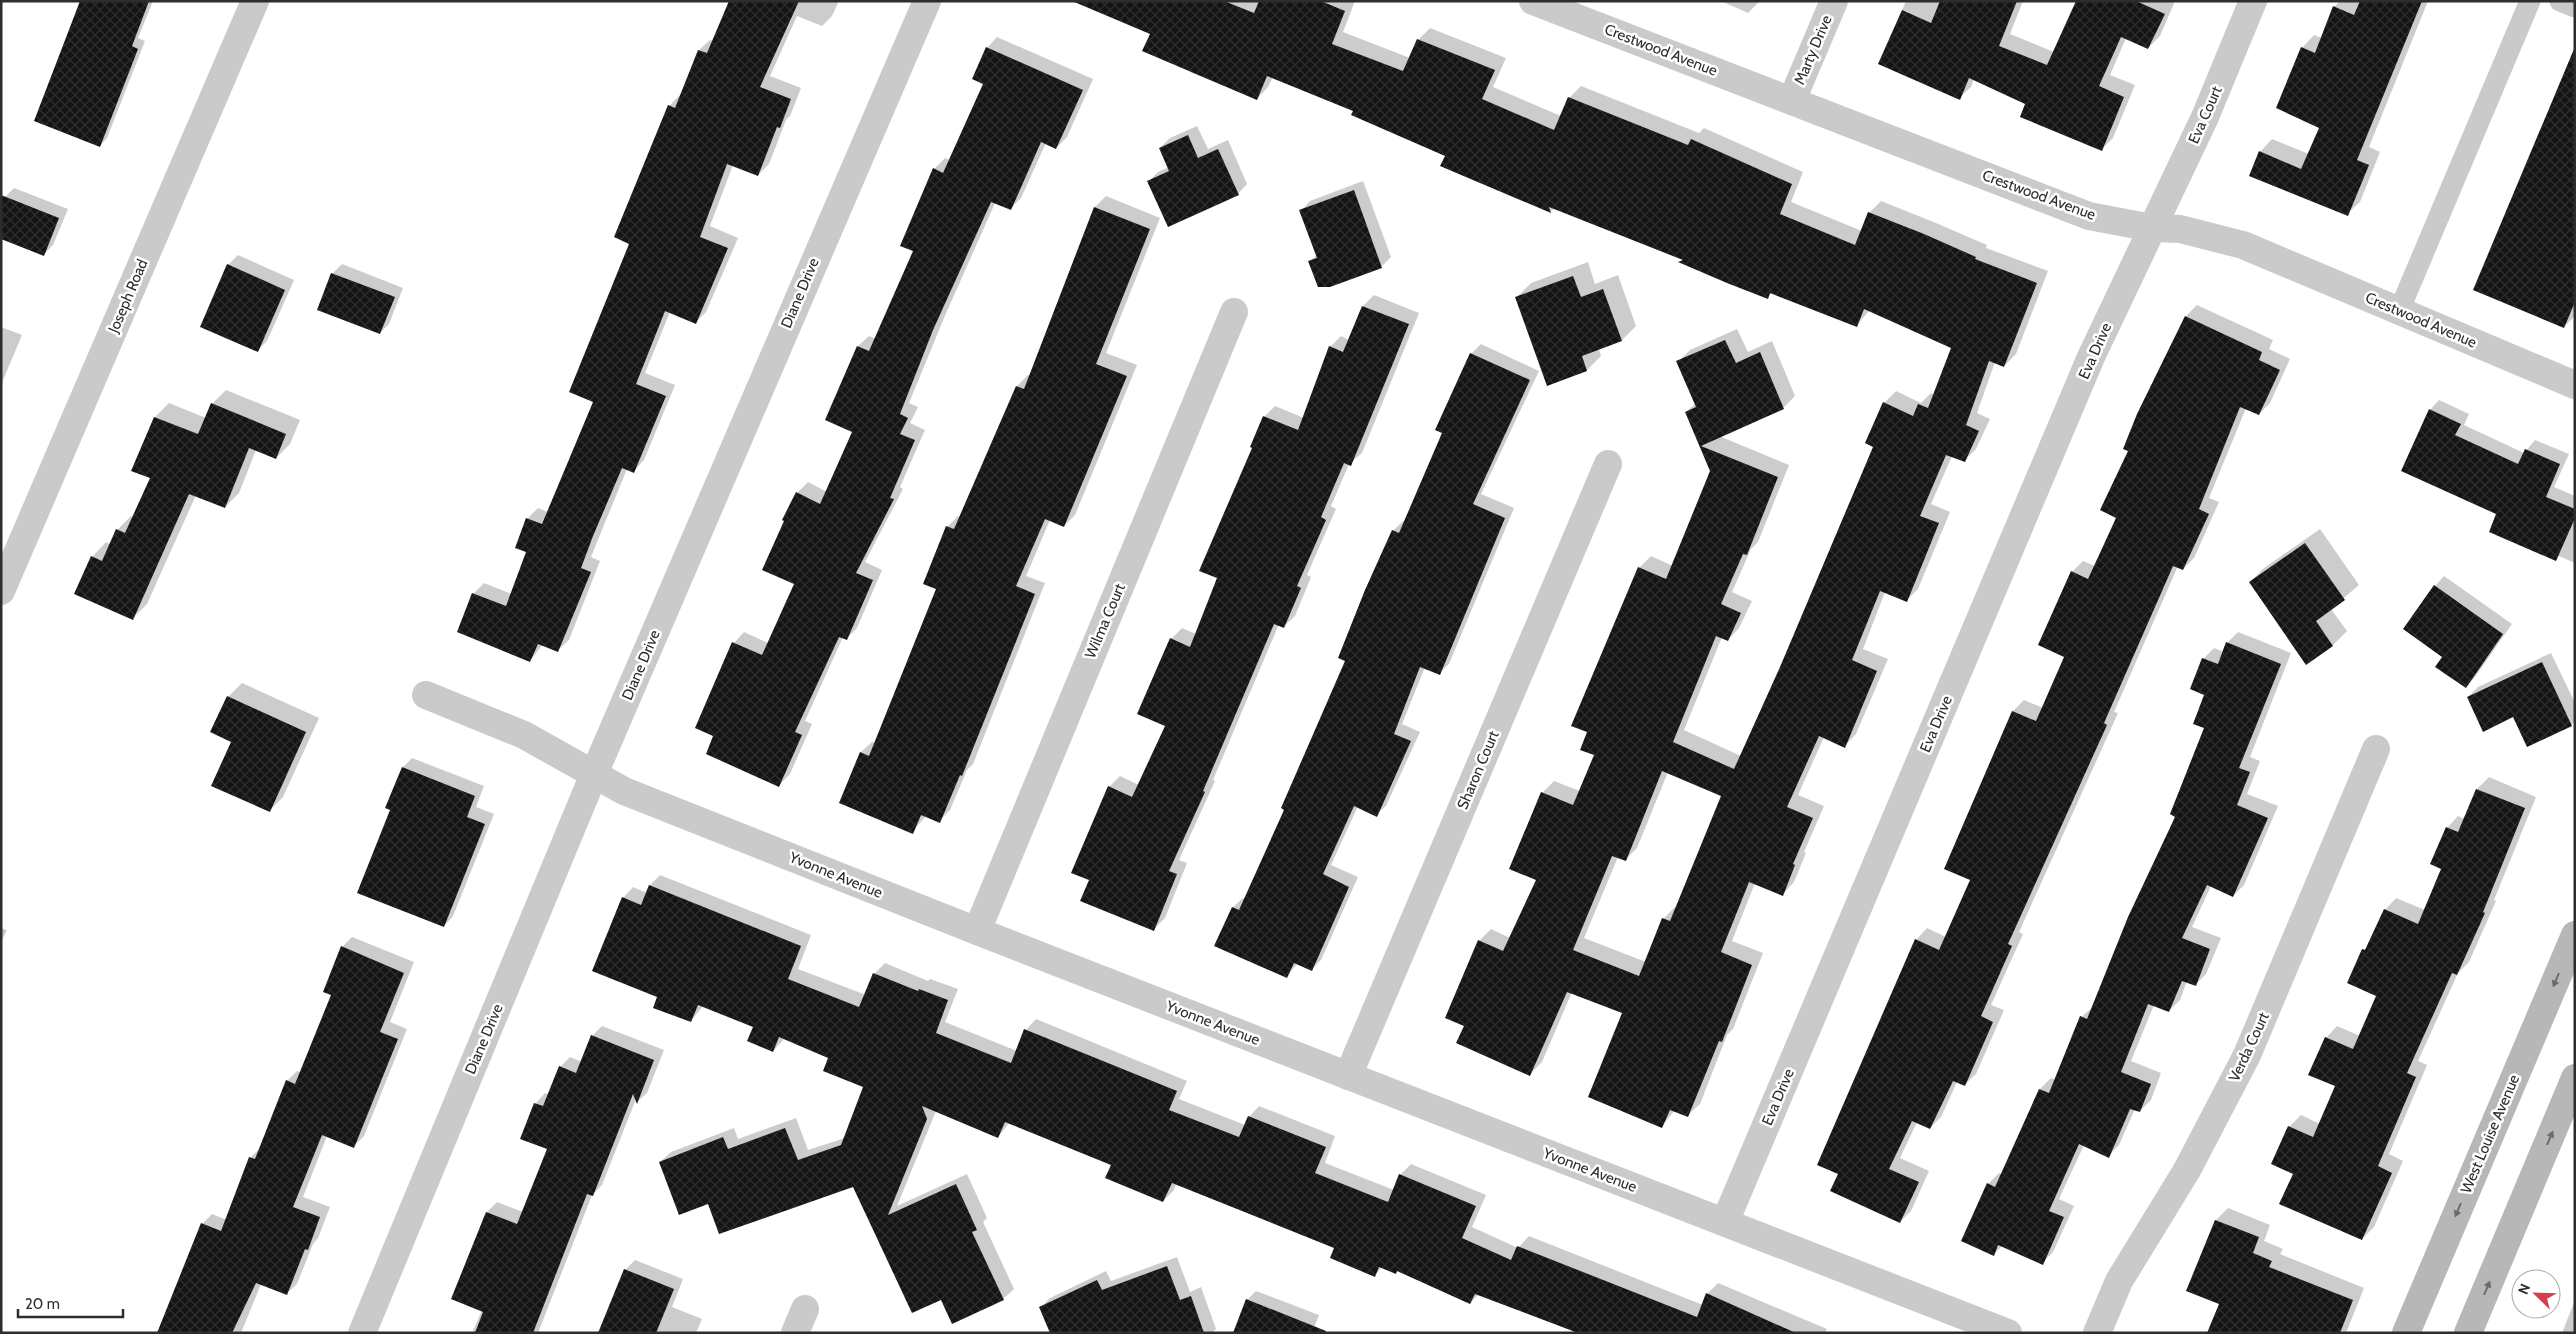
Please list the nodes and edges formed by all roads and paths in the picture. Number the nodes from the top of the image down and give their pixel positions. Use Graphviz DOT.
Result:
graph roads {
  1 [pos="255,1"];
  2 [pos="927,1"];
  3 [pos="1533,1"];
  4 [pos="1834,1"];
  5 [pos="2254,1"];
  6 [pos="2530,1"];
  7 [pos="2560,1"];
  8 [pos="2575,7"];
  9 [pos="1792,100"];
  10 [pos="2152,228"];
  11 [pos="2399,311"];
  12 [pos="1234,312"];
  13 [pos="2575,385"];
  14 [pos="1608,464"];
  15 [pos="1,591"];
  16 [pos="426,695"];
  17 [pos="2376,749"];
  18 [pos="594,774"];
  19 [pos="977,931"];
  20 [pos="2575,935"];
  21 [pos="1348,1076"];
  22 [pos="2575,1078"];
  23 [pos="1725,1222"];
  24 [pos="362,1333"];
  25 [pos="2008,1333"];
  26 [pos="2098,1333"];
  27 [pos="2406,1333"];
  28 [pos="2468,1333"];
  1 -- 15 [label="street, Joseph Road"];
  2 -- 18 [label="street, Diane Drive"];
  3 -- 9 [label="street, Crestwood Avenue"];
  4 -- 9 [label="street, Marty Drive"];
  5 -- 10 [label="street, Eva Court"];
  6 -- 11 [label="lane"];
  7 -- 8 [label="lane"];
  9 -- 10 [label="street, Crestwood Avenue"];
  10 -- 11 [label="street, Crestwood Avenue"];
  10 -- 23 [label="street, Eva Drive"];
  11 -- 13 [label="street, Crestwood Avenue"];
  12 -- 19 [label="street, Wilma Court"];
  14 -- 21 [label="street, Sharon Court"];
  16 -- 18 [label="street, Yvonne Avenue"];
  17 -- 26 [label="street, Verda Court"];
  18 -- 19 [label="street, Yvonne Avenue"];
  18 -- 24 [label="street, Diane Drive"];
  19 -- 21 [label="street, Yvonne Avenue"];
  20 -- 27 [label="main road, West Louise Avenue, one-way"];
  21 -- 23 [label="street, Yvonne Avenue"];
  28 -- 22 [label="main road, one-way"];
  23 -- 25 [label="street, Yvonne Avenue"];
}
